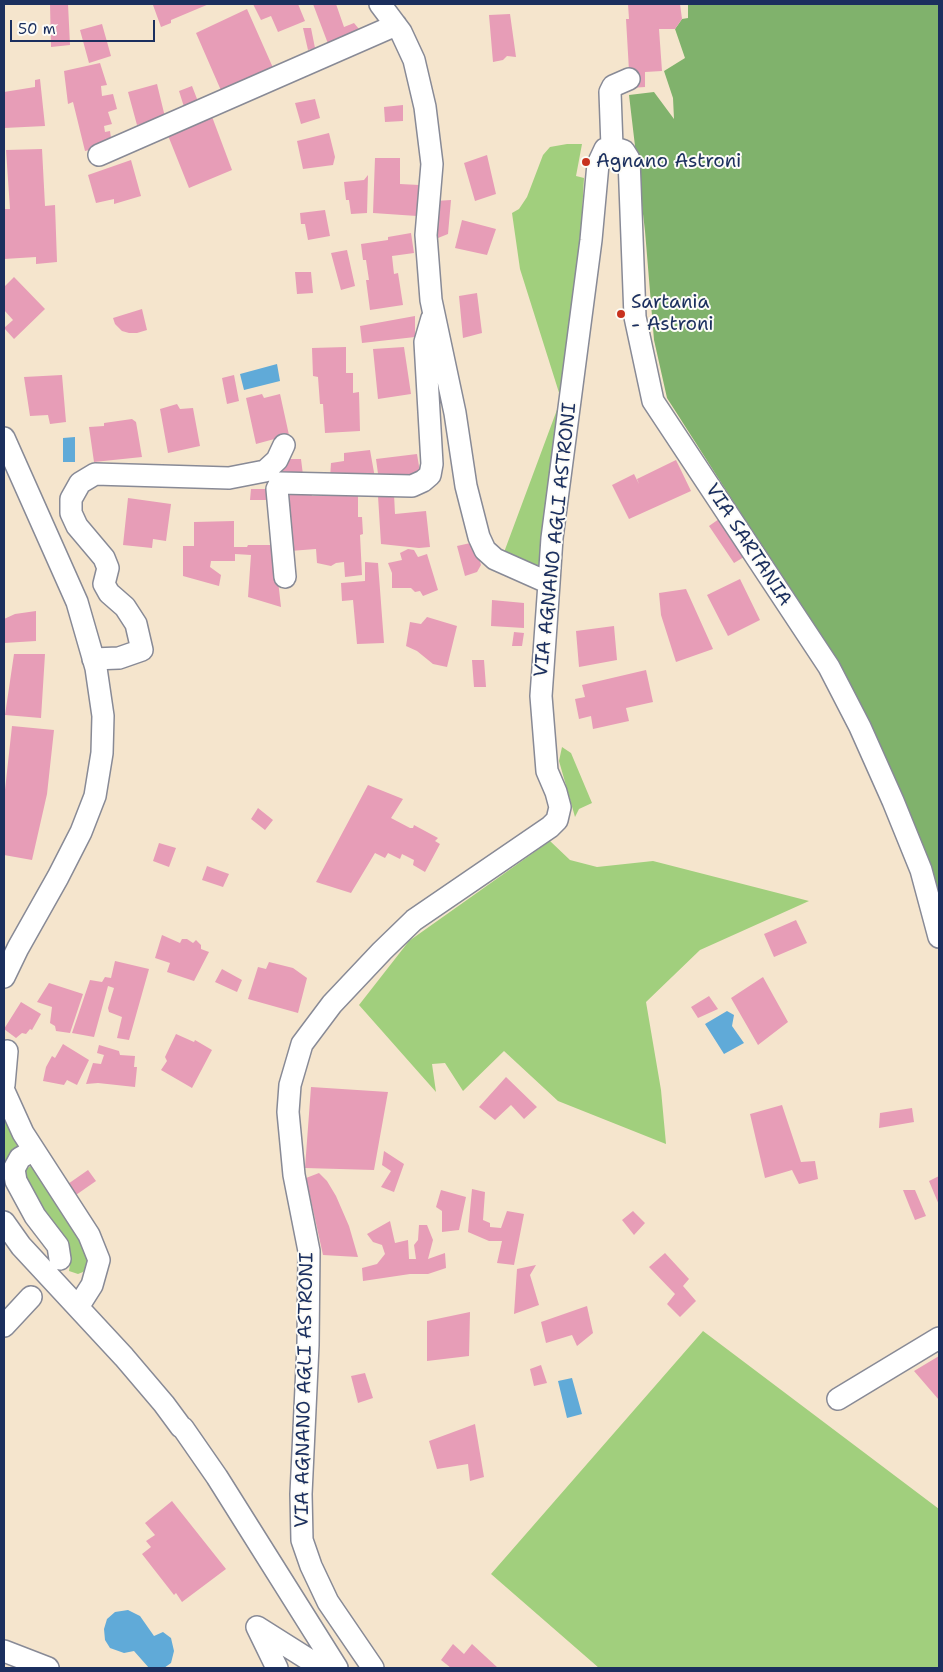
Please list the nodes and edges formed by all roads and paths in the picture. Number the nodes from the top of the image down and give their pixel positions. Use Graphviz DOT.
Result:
graph roads {
  1 [pos="380,4"];
  2 [pos="396,25"];
  3 [pos="629,79"];
  4 [pos="612,147"];
  5 [pos="99,155"];
  6 [pos="434,313"];
  7 [pos="4,438"];
  8 [pos="284,445"];
  9 [pos="285,577"];
  10 [pos="548,583"];
  11 [pos="93,659"];
  12 [pos="939,937"];
  13 [pos="4,977"];
  14 [pos="7,1051"];
  15 [pos="4,1085"];
  16 [pos="4,1091"];
  17 [pos="34,1150"];
  18 [pos="4,1222"];
  19 [pos="60,1259"];
  20 [pos="31,1297"];
  21 [pos="78,1306"];
  22 [pos="4,1326"];
  23 [pos="939,1338"];
  24 [pos="838,1399"];
  25 [pos="4,1651"];
  26 [pos="48,1668"];
  27 [pos="277,1668"];
  28 [pos="322,1668"];
  29 [pos="337,1668"];
  30 [pos="373,1668"];
  1 -- 2 [label="street"];
  2 -- 5 [label="street"];
  2 -- 6 [label="street"];
  3 -- 4 [label="street"];
  4 -- 10 [label="street, VIA AGNANO AGLI ASTRONI"];
  4 -- 12 [label="street, VIA SARTANIA"];
  6 -- 9 [label="street"];
  6 -- 10 [label="street"];
  7 -- 11 [label="street"];
  8 -- 11 [label="street"];
  10 -- 30 [label="street, VIA AGNANO AGLI ASTRONI"];
  11 -- 13 [label="street"];
  14 -- 15 [label="street"];
  16 -- 17 [label="street"];
  17 -- 19 [label="street"];
  17 -- 21 [label="street"];
  18 -- 21 [label="street"];
  20 -- 22 [label="street"];
  21 -- 29 [label="street"];
  23 -- 24 [label="street"];
  25 -- 26 [label="street"];
  27 -- 28 [label="street"];
}
